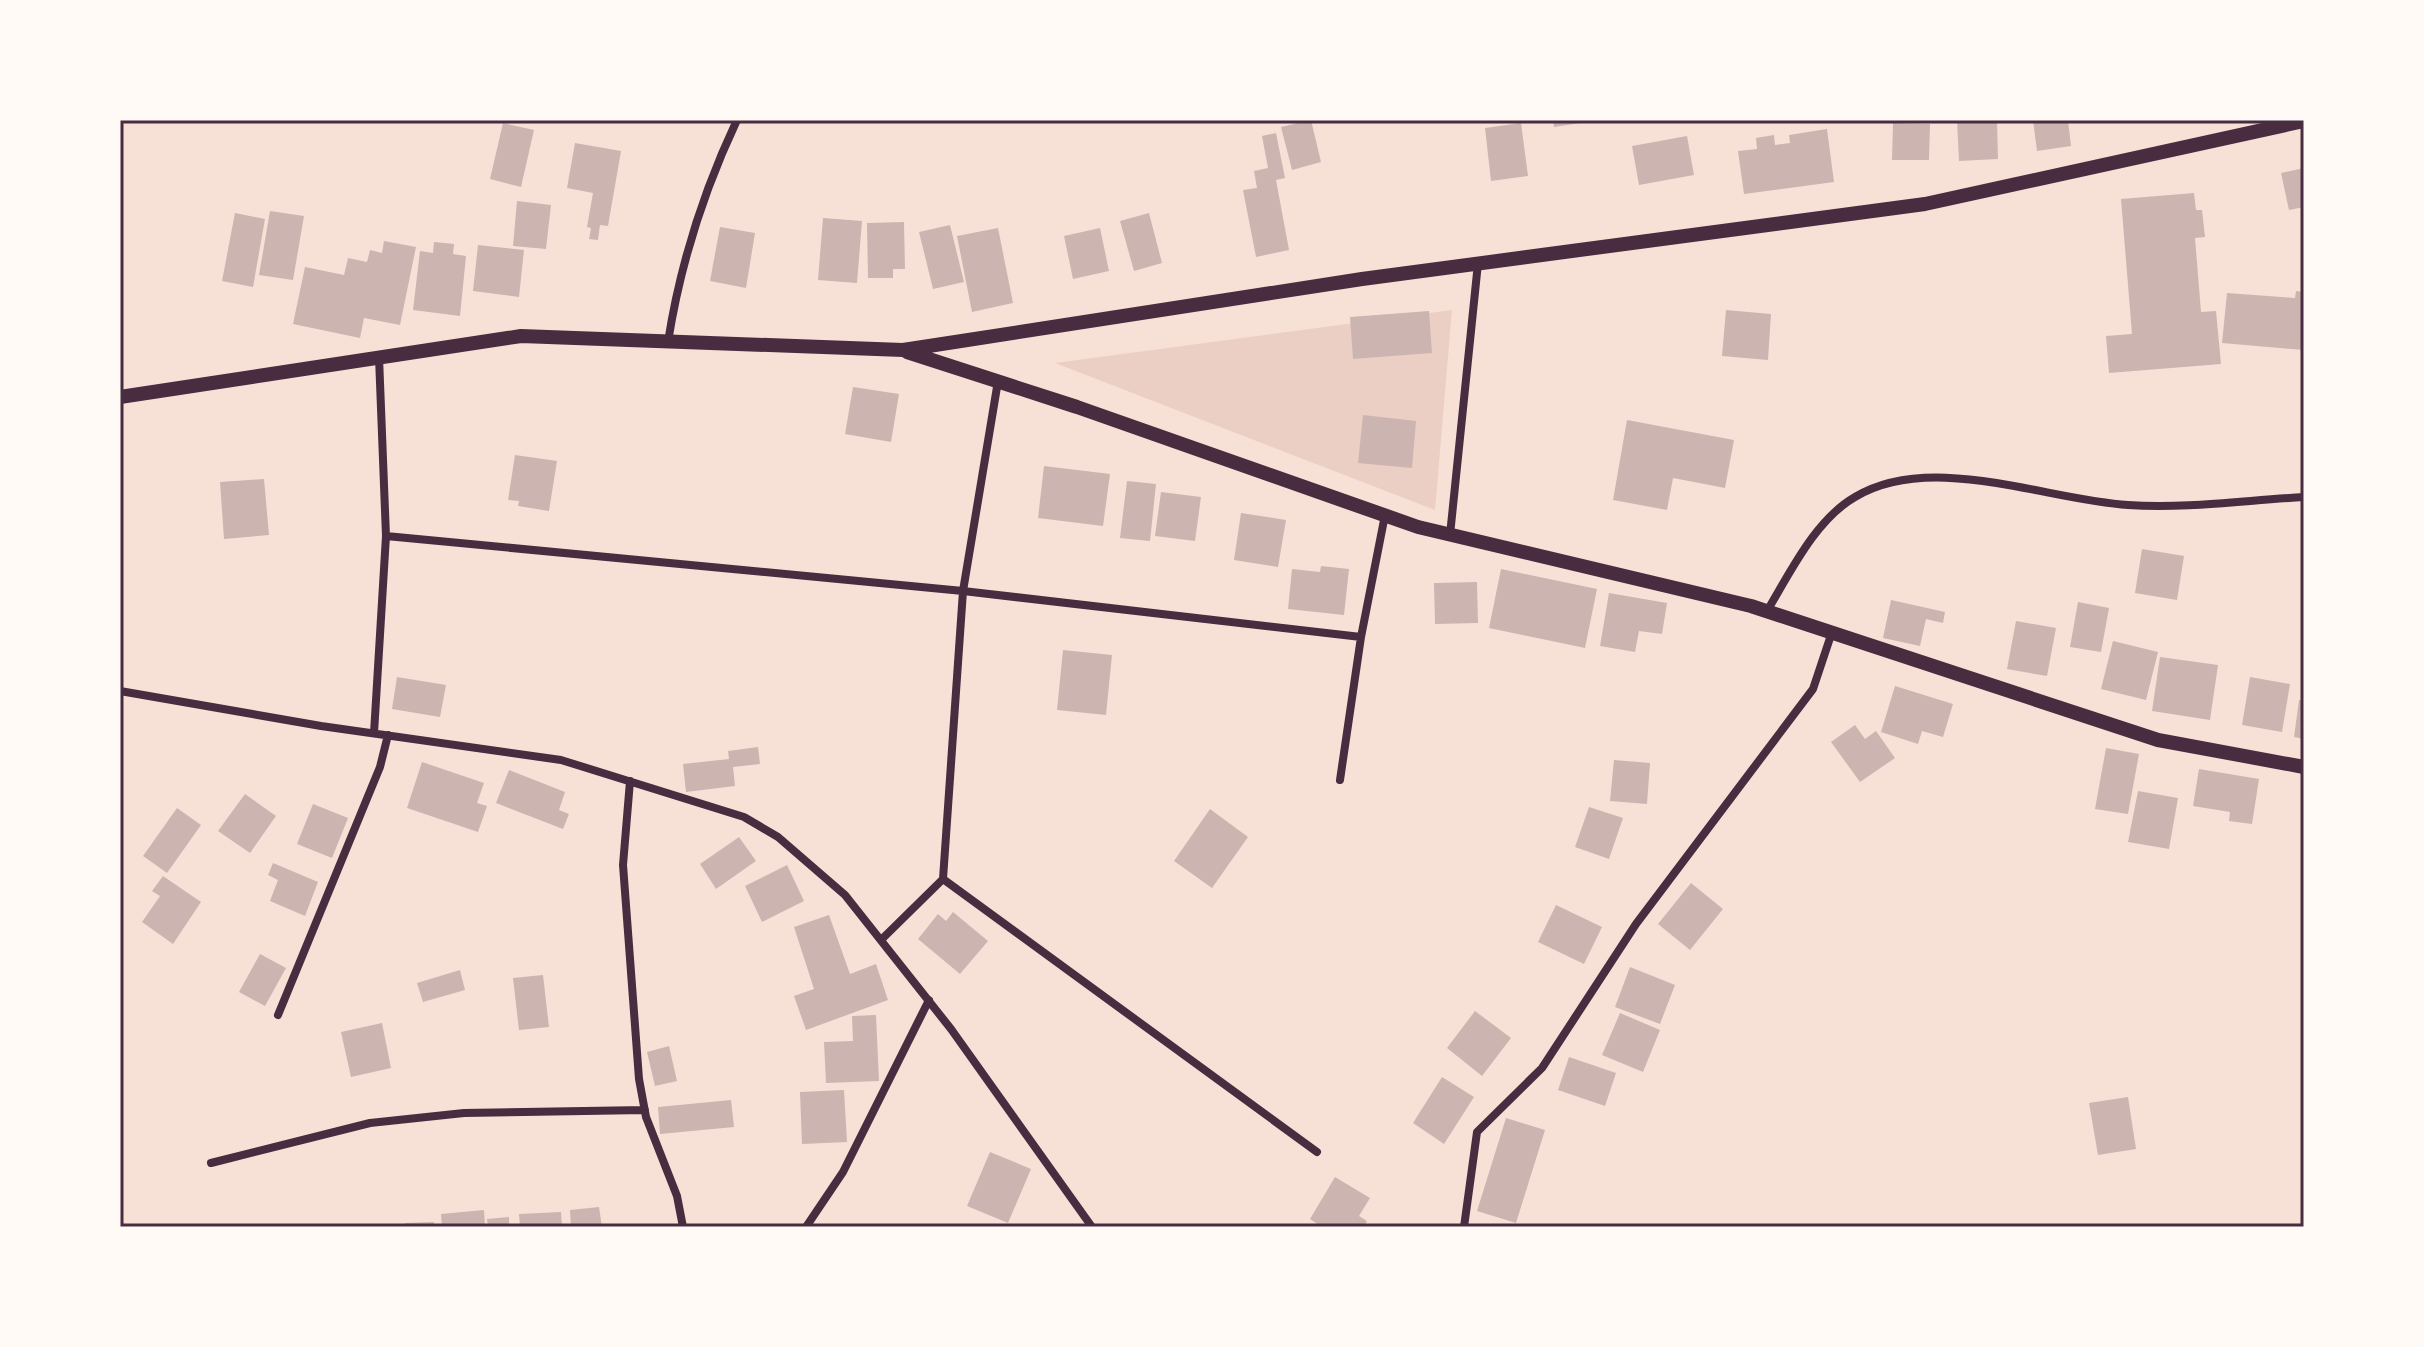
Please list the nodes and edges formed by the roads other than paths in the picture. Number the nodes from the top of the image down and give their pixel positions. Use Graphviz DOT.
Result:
graph roads {
  1 [pos="737,120"];
  2 [pos="2304,121"];
  3 [pos="2252,126"];
  4 [pos="1478,263"];
  5 [pos="668,342"];
  6 [pos="903,350"];
  7 [pos="379,357"];
  8 [pos="998,381"];
  9 [pos="120,397"];
  10 [pos="2304,497"];
  11 [pos="1385,515"];
  12 [pos="1450,535"];
  13 [pos="386,536"];
  14 [pos="963,591"];
  15 [pos="1767,611"];
  16 [pos="1832,632"];
  17 [pos="1361,637"];
  18 [pos="120,691"];
  19 [pos="374,733"];
  20 [pos="388,735"];
  21 [pos="2304,767"];
  22 [pos="1340,780"];
  23 [pos="630,781"];
  24 [pos="943,879"];
  25 [pos="881,940"];
  26 [pos="929,1000"];
  27 [pos="278,1015"];
  28 [pos="645,1110"];
  29 [pos="1317,1152"];
  30 [pos="211,1163"];
  31 [pos="683,1227"];
  32 [pos="806,1227"];
  33 [pos="1092,1227"];
  34 [pos="1464,1227"];
  1 -- 5 [label="street"];
  2 -- 3 [label="street"];
  3 -- 4 [label="street"];
  4 -- 6 [label="street"];
  4 -- 12 [label="street"];
  5 -- 6 [label="street"];
  5 -- 7 [label="street"];
  6 -- 8 [label="street"];
  7 -- 9 [label="street"];
  7 -- 13 [label="street"];
  8 -- 11 [label="street"];
  8 -- 14 [label="street"];
  10 -- 15 [label="street"];
  11 -- 12 [label="street"];
  11 -- 17 [label="street"];
  12 -- 15 [label="street"];
  13 -- 14 [label="street"];
  13 -- 19 [label="street"];
  14 -- 17 [label="street"];
  14 -- 24 [label="street"];
  15 -- 16 [label="street"];
  16 -- 21 [label="street"];
  16 -- 34 [label="street"];
  17 -- 22 [label="street"];
  18 -- 19 [label="street"];
  19 -- 20 [label="street"];
  20 -- 23 [label="street"];
  20 -- 27 [label="street"];
  23 -- 25 [label="street"];
  23 -- 28 [label="street"];
  24 -- 25 [label="street"];
  24 -- 29 [label="street"];
  25 -- 26 [label="street"];
  26 -- 32 [label="street"];
  26 -- 33 [label="street"];
  28 -- 30 [label="street"];
  28 -- 31 [label="street"];
}
